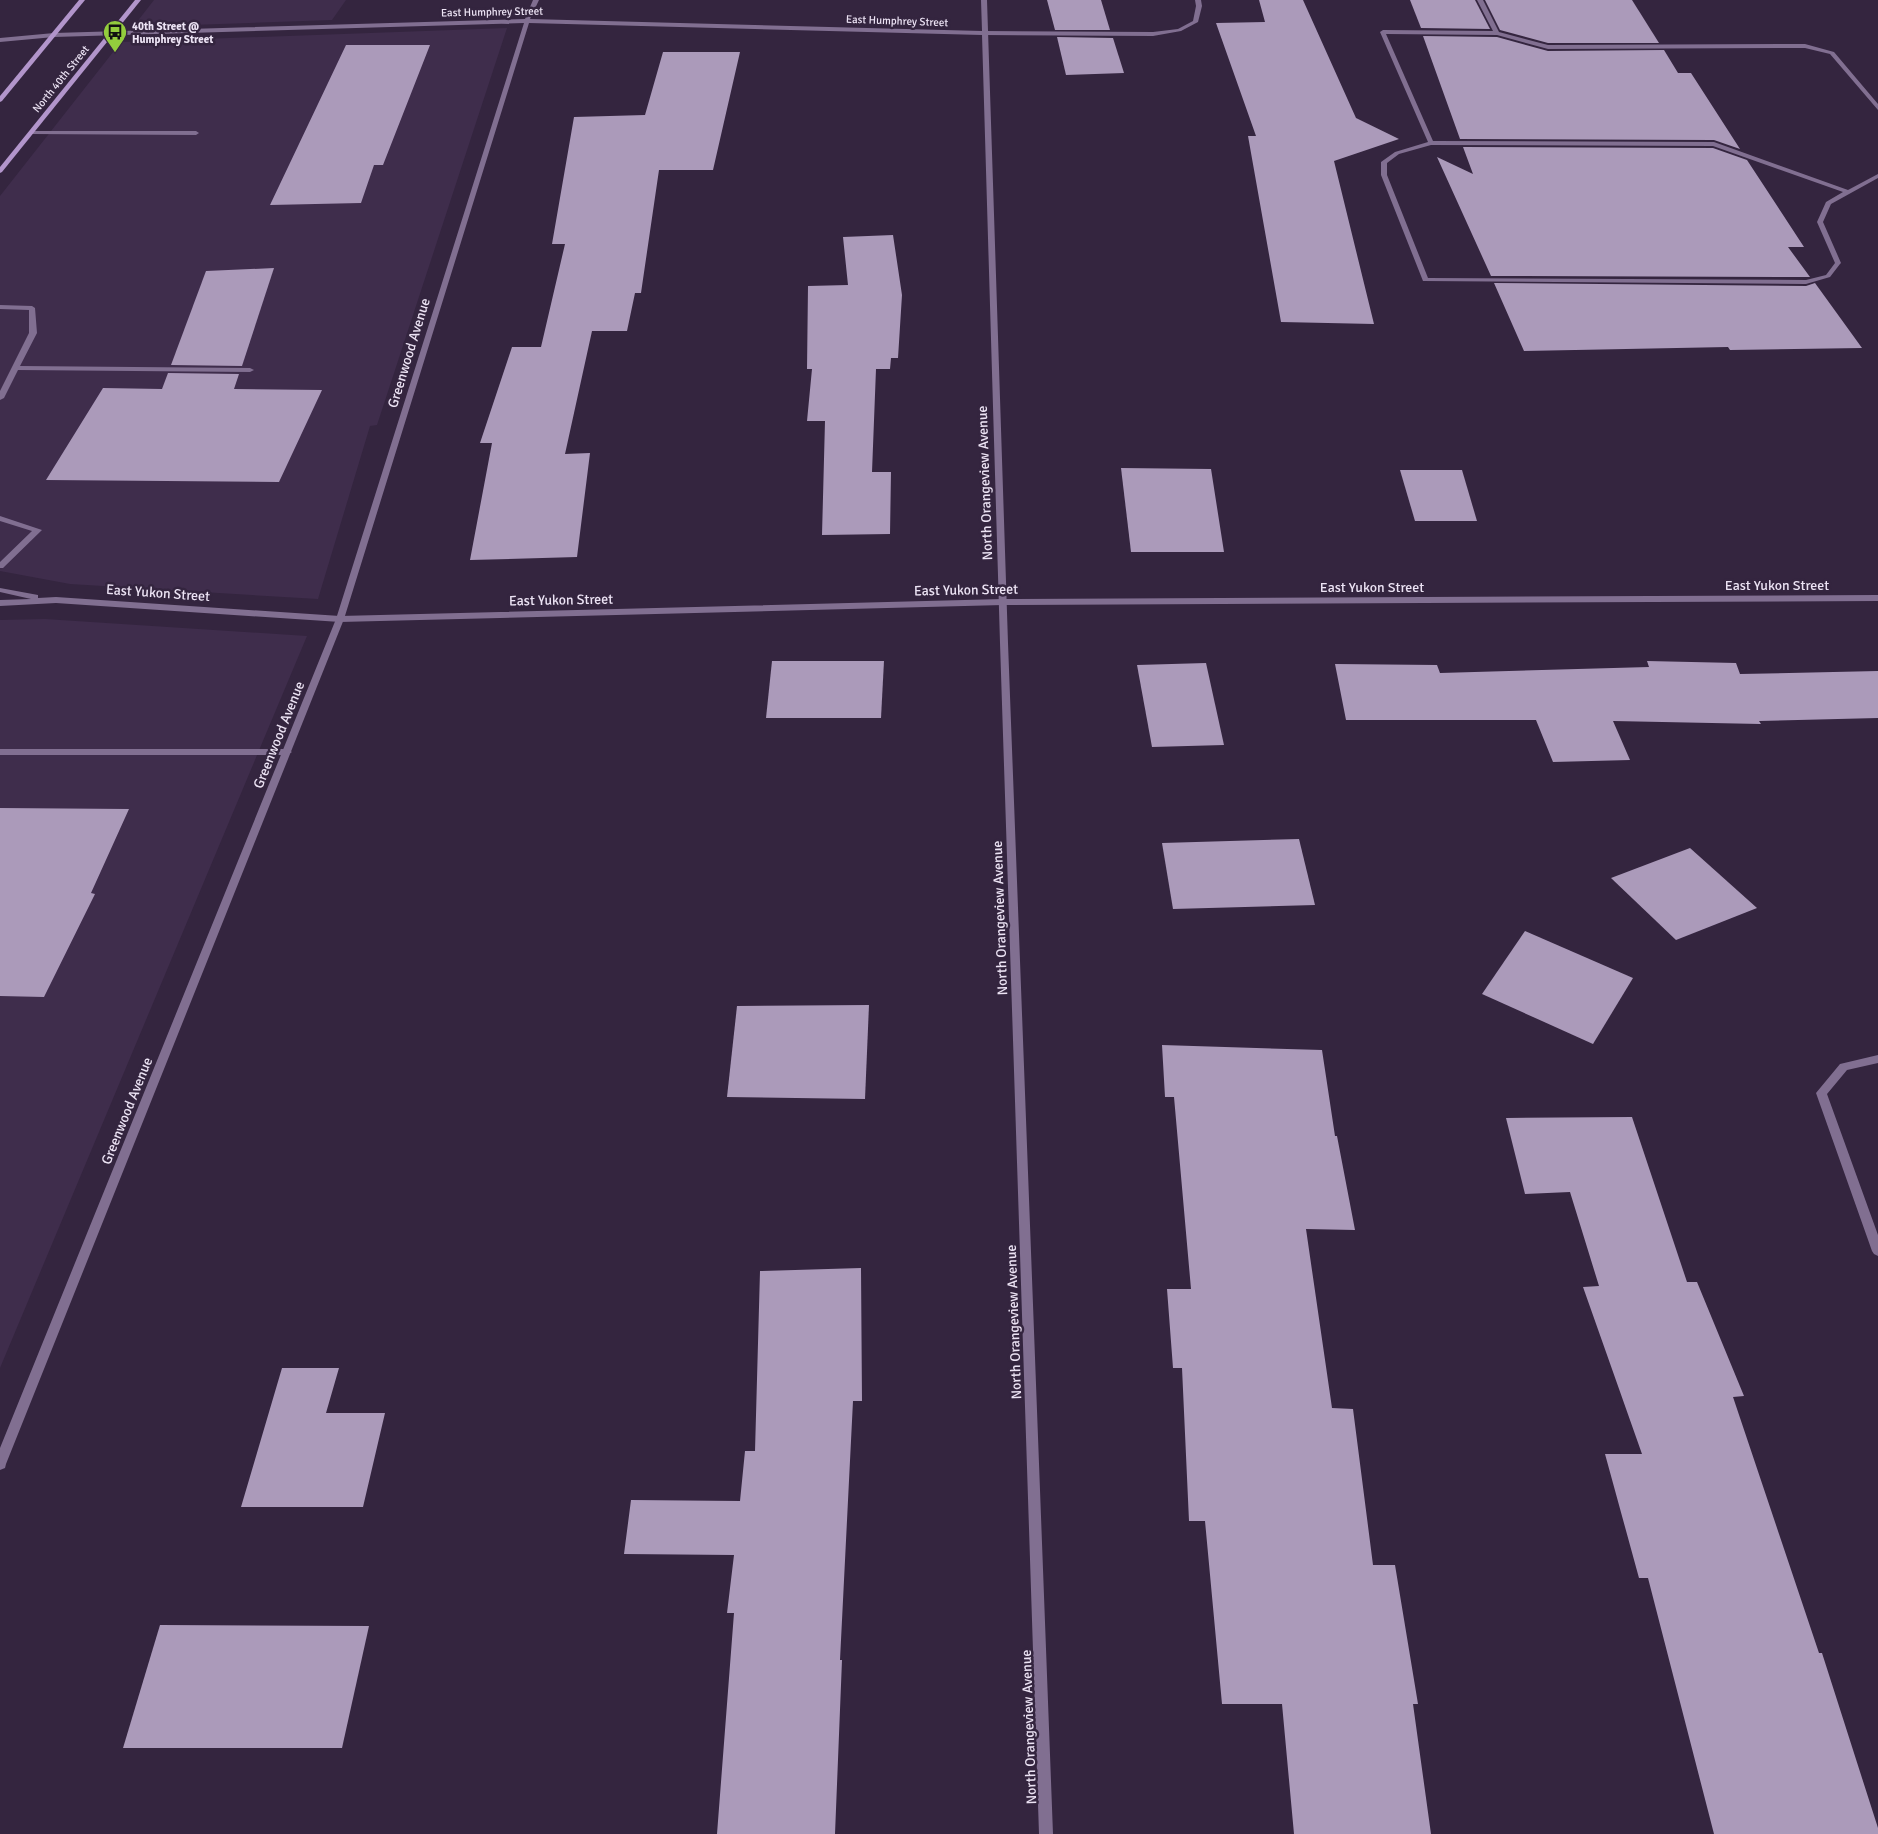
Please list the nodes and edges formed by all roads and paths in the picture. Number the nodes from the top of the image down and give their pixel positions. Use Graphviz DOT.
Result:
graph roads {
  1 [pos="82,0"];
  2 [pos="138,0"];
  3 [pos="536,0"];
  4 [pos="984,0"];
  5 [pos="1198,0"];
  6 [pos="1480,0"];
  7 [pos="527,20"];
  8 [pos="984,33"];
  9 [pos="1497,33"];
  10 [pos="54,36"];
  11 [pos="110,36"];
  12 [pos="0,40"];
  13 [pos="0,100"];
  14 [pos="1878,108"];
  15 [pos="31,132"];
  16 [pos="196,133"];
  17 [pos="1431,143"];
  18 [pos="0,171"];
  19 [pos="1878,176"];
  20 [pos="1849,192"];
  21 [pos="0,307"];
  22 [pos="15,368"];
  23 [pos="250,370"];
  24 [pos="0,398"];
  25 [pos="0,518"];
  26 [pos="0,566"];
  27 [pos="0,590"];
  28 [pos="1878,598"];
  29 [pos="56,600"];
  30 [pos="1003,602"];
  31 [pos="0,603"];
  32 [pos="340,619"];
  33 [pos="0,752"];
  34 [pos="287,752"];
  35 [pos="1878,1059"];
  36 [pos="1878,1251"];
  37 [pos="0,1464"];
  38 [pos="1046,1834"];
  1 -- 10 [label="main road"];
  2 -- 11 [label="main road, North 40th Street"];
  3 -- 7 [label="street, Greenwood Avenue"];
  4 -- 8 [label="street, North Orangeview Avenue"];
  5 -- 8 [label="street, East Humphrey Street"];
  6 -- 9 [label="street"];
  7 -- 8 [label="street, East Humphrey Street"];
  7 -- 11 [label="street, East Humphrey Street"];
  7 -- 32 [label="street, Greenwood Avenue"];
  8 -- 30 [label="street, North Orangeview Avenue"];
  9 -- 14 [label="street"];
  9 -- 17 [label="street"];
  10 -- 11 [label="street, East Humphrey Street"];
  10 -- 12 [label="street, East Humphrey Street"];
  10 -- 13 [label="main road"];
  11 -- 15 [label="main road, North 40th Street"];
  15 -- 16 [label="street"];
  15 -- 18 [label="main road, North 40th Street"];
  17 -- 20 [label="street"];
  17 -- 20 [label="street"];
  19 -- 20 [label="street"];
  21 -- 22 [label="street"];
  22 -- 23 [label="street"];
  22 -- 24 [label="street"];
  25 -- 26 [label="street"];
  27 -- 29 [label="street, East Yukon Street"];
  28 -- 30 [label="street, East Yukon Street"];
  29 -- 31 [label="street, East Yukon Street"];
  29 -- 32 [label="street, East Yukon Street"];
  30 -- 32 [label="street, East Yukon Street"];
  30 -- 38 [label="street, North Orangeview Avenue"];
  32 -- 34 [label="street, Greenwood Avenue"];
  33 -- 34 [label="street"];
  34 -- 37 [label="street, Greenwood Avenue"];
  35 -- 36 [label="street"];
}
